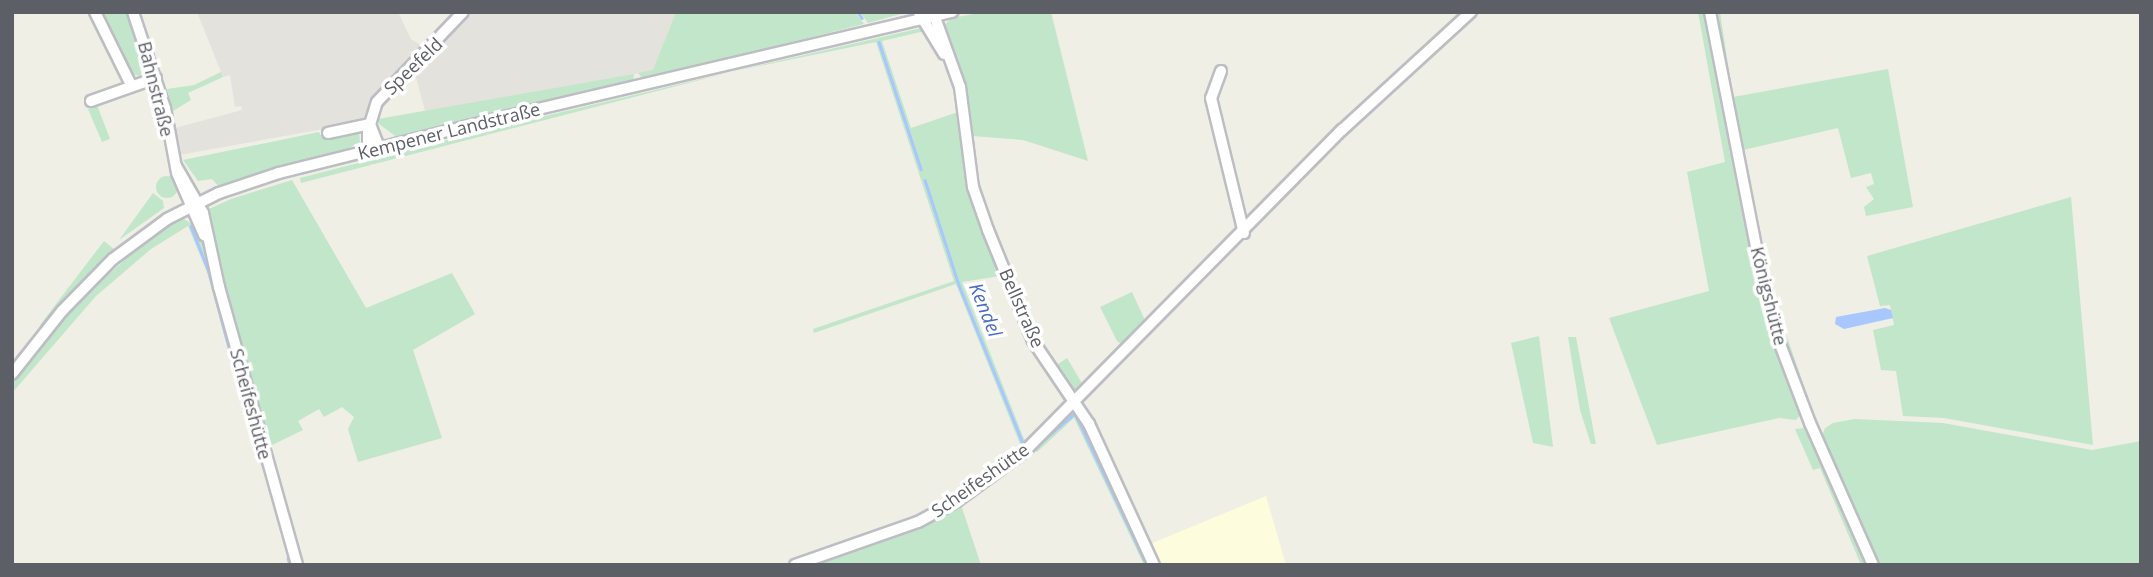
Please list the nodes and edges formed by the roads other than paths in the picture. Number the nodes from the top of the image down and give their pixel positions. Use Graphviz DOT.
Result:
graph roads {
  1 [pos="95,12"];
  2 [pos="133,12"];
  3 [pos="463,12"];
  4 [pos="952,12"];
  5 [pos="1471,12"];
  6 [pos="1710,12"];
  7 [pos="934,14"];
  8 [pos="920,15"];
  9 [pos="1221,71"];
  10 [pos="956,72"];
  11 [pos="156,78"];
  12 [pos="131,85"];
  13 [pos="91,101"];
  14 [pos="370,124"];
  15 [pos="328,133"];
  16 [pos="379,148"];
  17 [pos="368,151"];
  18 [pos="194,205"];
  19 [pos="1244,233"];
  20 [pos="12,374"];
  21 [pos="1074,405"];
  22 [pos="297,565"];
  23 [pos="795,565"];
  24 [pos="1154,565"];
  25 [pos="1873,565"];
  1 -- 12 [label="street"];
  2 -- 11 [label="street, Bahnstraße"];
  3 -- 14 [label="street, Speefeld"];
  4 -- 7 [label="street, Kempener Landstraße"];
  5 -- 19 [label="street"];
  6 -- 25 [label="street, Königshütte"];
  7 -- 8 [label="street, Kempener Landstraße"];
  7 -- 10 [label="street, Bellstraße"];
  8 -- 10 [label="street, Bellstraße"];
  8 -- 16 [label="street, Kempener Landstraße"];
  9 -- 19 [label="street"];
  10 -- 21 [label="street, Bellstraße"];
  11 -- 12 [label="street"];
  11 -- 18 [label="street, Bahnstraße"];
  12 -- 13 [label="street"];
  14 -- 15 [label="street"];
  14 -- 16 [label="street"];
  14 -- 17 [label="street, Speefeld"];
  16 -- 17 [label="street, Kempener Landstraße"];
  17 -- 18 [label="street, Kempener Landstraße"];
  18 -- 20 [label="street, Kempener Landstraße"];
  18 -- 22 [label="street, Scheifeshütte"];
  19 -- 21 [label="street, Scheifeshütte"];
  21 -- 23 [label="street, Scheifeshütte"];
  21 -- 24 [label="street, Bellstraße"];
}
